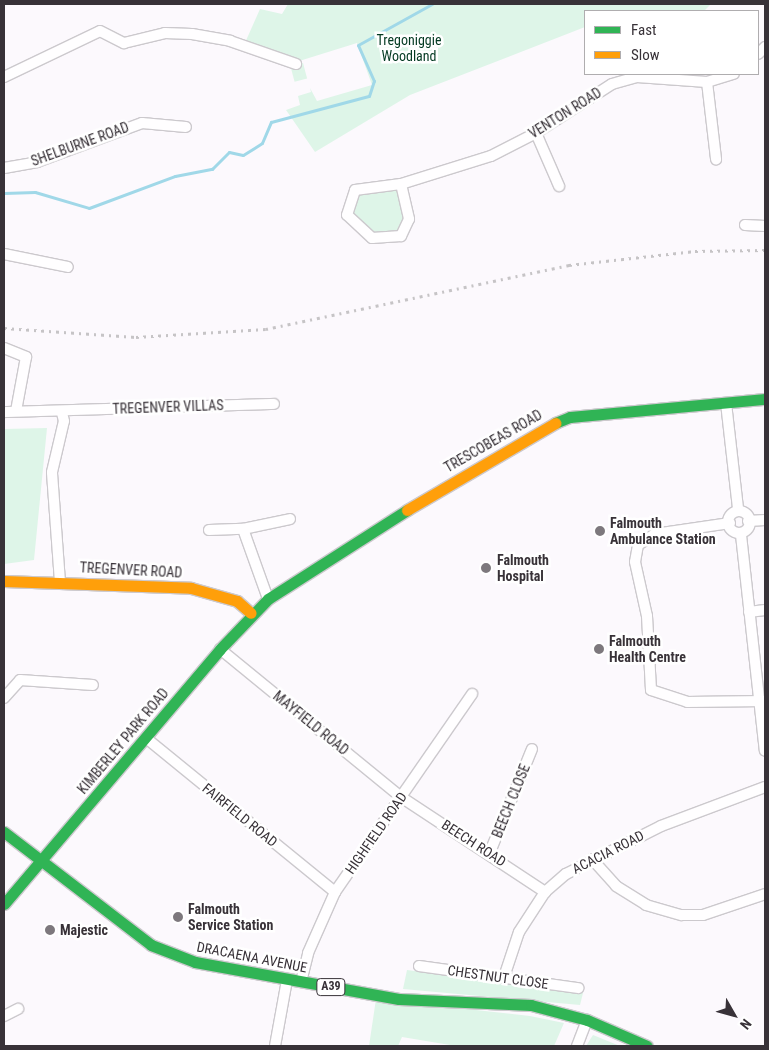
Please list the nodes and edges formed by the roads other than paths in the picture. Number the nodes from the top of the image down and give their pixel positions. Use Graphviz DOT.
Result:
graph roads {
  1 [pos="296,64"];
  2 [pos="731,75"];
  3 [pos="4,77"];
  4 [pos="707,82"];
  5 [pos="186,127"];
  6 [pos="536,133"];
  7 [pos="716,159"];
  8 [pos="4,168"];
  9 [pos="401,184"];
  10 [pos="559,186"];
  11 [pos="745,225"];
  12 [pos="765,226"];
  13 [pos="4,254"];
  14 [pos="68,267"];
  15 [pos="4,348"];
  16 [pos="765,399"];
  17 [pos="726,403"];
  18 [pos="274,404"];
  19 [pos="16,411"];
  20 [pos="4,412"];
  21 [pos="62,413"];
  22 [pos="738,508"];
  23 [pos="290,519"];
  24 [pos="765,520"];
  25 [pos="748,521"];
  26 [pos="730,523"];
  27 [pos="244,529"];
  28 [pos="208,530"];
  29 [pos="741,535"];
  30 [pos="4,582"];
  31 [pos="60,582"];
  32 [pos="268,600"];
  33 [pos="765,610"];
  34 [pos="749,612"];
  35 [pos="251,613"];
  36 [pos="220,649"];
  37 [pos="93,685"];
  38 [pos="472,694"];
  39 [pos="4,698"];
  40 [pos="761,702"];
  41 [pos="146,738"];
  42 [pos="532,749"];
  43 [pos="765,751"];
  44 [pos="765,787"];
  45 [pos="402,797"];
  46 [pos="4,832"];
  47 [pos="490,852"];
  48 [pos="592,859"];
  49 [pos="38,863"];
  50 [pos="335,892"];
  51 [pos="545,892"];
  52 [pos="765,894"];
  53 [pos="4,904"];
  54 [pos="419,966"];
  55 [pos="504,976"];
  56 [pos="287,980"];
  57 [pos="301,982"];
  58 [pos="578,988"];
  59 [pos="18,1009"];
  60 [pos="4,1016"];
  61 [pos="587,1020"];
  62 [pos="275,1046"];
  63 [pos="577,1046"];
  64 [pos="647,1046"];
  1 -- 3 [label="street"];
  2 -- 4 [label="street, VENTON ROAD"];
  4 -- 6 [label="street, VENTON ROAD"];
  4 -- 7 [label="street"];
  5 -- 8 [label="street, SHELBURNE ROAD"];
  6 -- 9 [label="street, VENTON ROAD"];
  6 -- 10 [label="street"];
  9 -- 9 [label="street, VENTON ROAD"];
  11 -- 12 [label="street"];
  13 -- 14 [label="street"];
  15 -- 19 [label="street"];
  16 -- 17 [label="street, TRESCOBEAS ROAD"];
  17 -- 22 [label="street"];
  17 -- 32 [label="street, TRESCOBEAS ROAD"];
  18 -- 21 [label="street, TREGENVER VILLAS"];
  19 -- 20 [label="street, TREGENVER VILLAS"];
  19 -- 21 [label="street, TREGENVER VILLAS"];
  21 -- 31 [label="street"];
  22 -- 25 [label="street"];
  22 -- 26 [label="street"];
  23 -- 27 [label="street"];
  24 -- 25 [label="street"];
  25 -- 29 [label="street"];
  26 -- 29 [label="street"];
  26 -- 40 [label="street"];
  27 -- 28 [label="street"];
  27 -- 32 [label="street"];
  29 -- 34 [label="street"];
  30 -- 31 [label="street, TREGENVER ROAD"];
  31 -- 35 [label="street, TREGENVER ROAD"];
  32 -- 35 [label="street, KIMBERLEY PARK ROAD"];
  33 -- 34 [label="street"];
  34 -- 40 [label="street"];
  35 -- 36 [label="street, KIMBERLEY PARK ROAD"];
  36 -- 41 [label="street, KIMBERLEY PARK ROAD"];
  36 -- 45 [label="street, MAYFIELD ROAD"];
  37 -- 39 [label="street"];
  38 -- 45 [label="street, HIGHFIELD ROAD"];
  40 -- 43 [label="street"];
  41 -- 49 [label="street, KIMBERLEY PARK ROAD"];
  41 -- 50 [label="street, FAIRFIELD ROAD"];
  42 -- 47 [label="street, BEECH CLOSE"];
  44 -- 48 [label="street, ACACIA ROAD"];
  45 -- 47 [label="street, BEECH ROAD"];
  45 -- 50 [label="street, HIGHFIELD ROAD"];
  46 -- 49 [label="street, DRACAENA AVENUE / A39"];
  47 -- 51 [label="street, BEECH ROAD"];
  48 -- 51 [label="street, ACACIA ROAD"];
  48 -- 52 [label="street"];
  49 -- 53 [label="street, KIMBERLEY PARK ROAD"];
  49 -- 56 [label="street, DRACAENA AVENUE / A39"];
  50 -- 57 [label="street, HIGHFIELD ROAD"];
  51 -- 55 [label="street, ACACIA ROAD"];
  54 -- 55 [label="street, CHESTNUT CLOSE"];
  55 -- 58 [label="street, CHESTNUT CLOSE"];
  56 -- 57 [label="street, DRACAENA AVENUE / A39"];
  56 -- 62 [label="street"];
  57 -- 61 [label="street, DRACAENA AVENUE / A39"];
  59 -- 60 [label="street"];
  61 -- 63 [label="street"];
  61 -- 64 [label="street, DRACAENA AVENUE / A39"];
}
